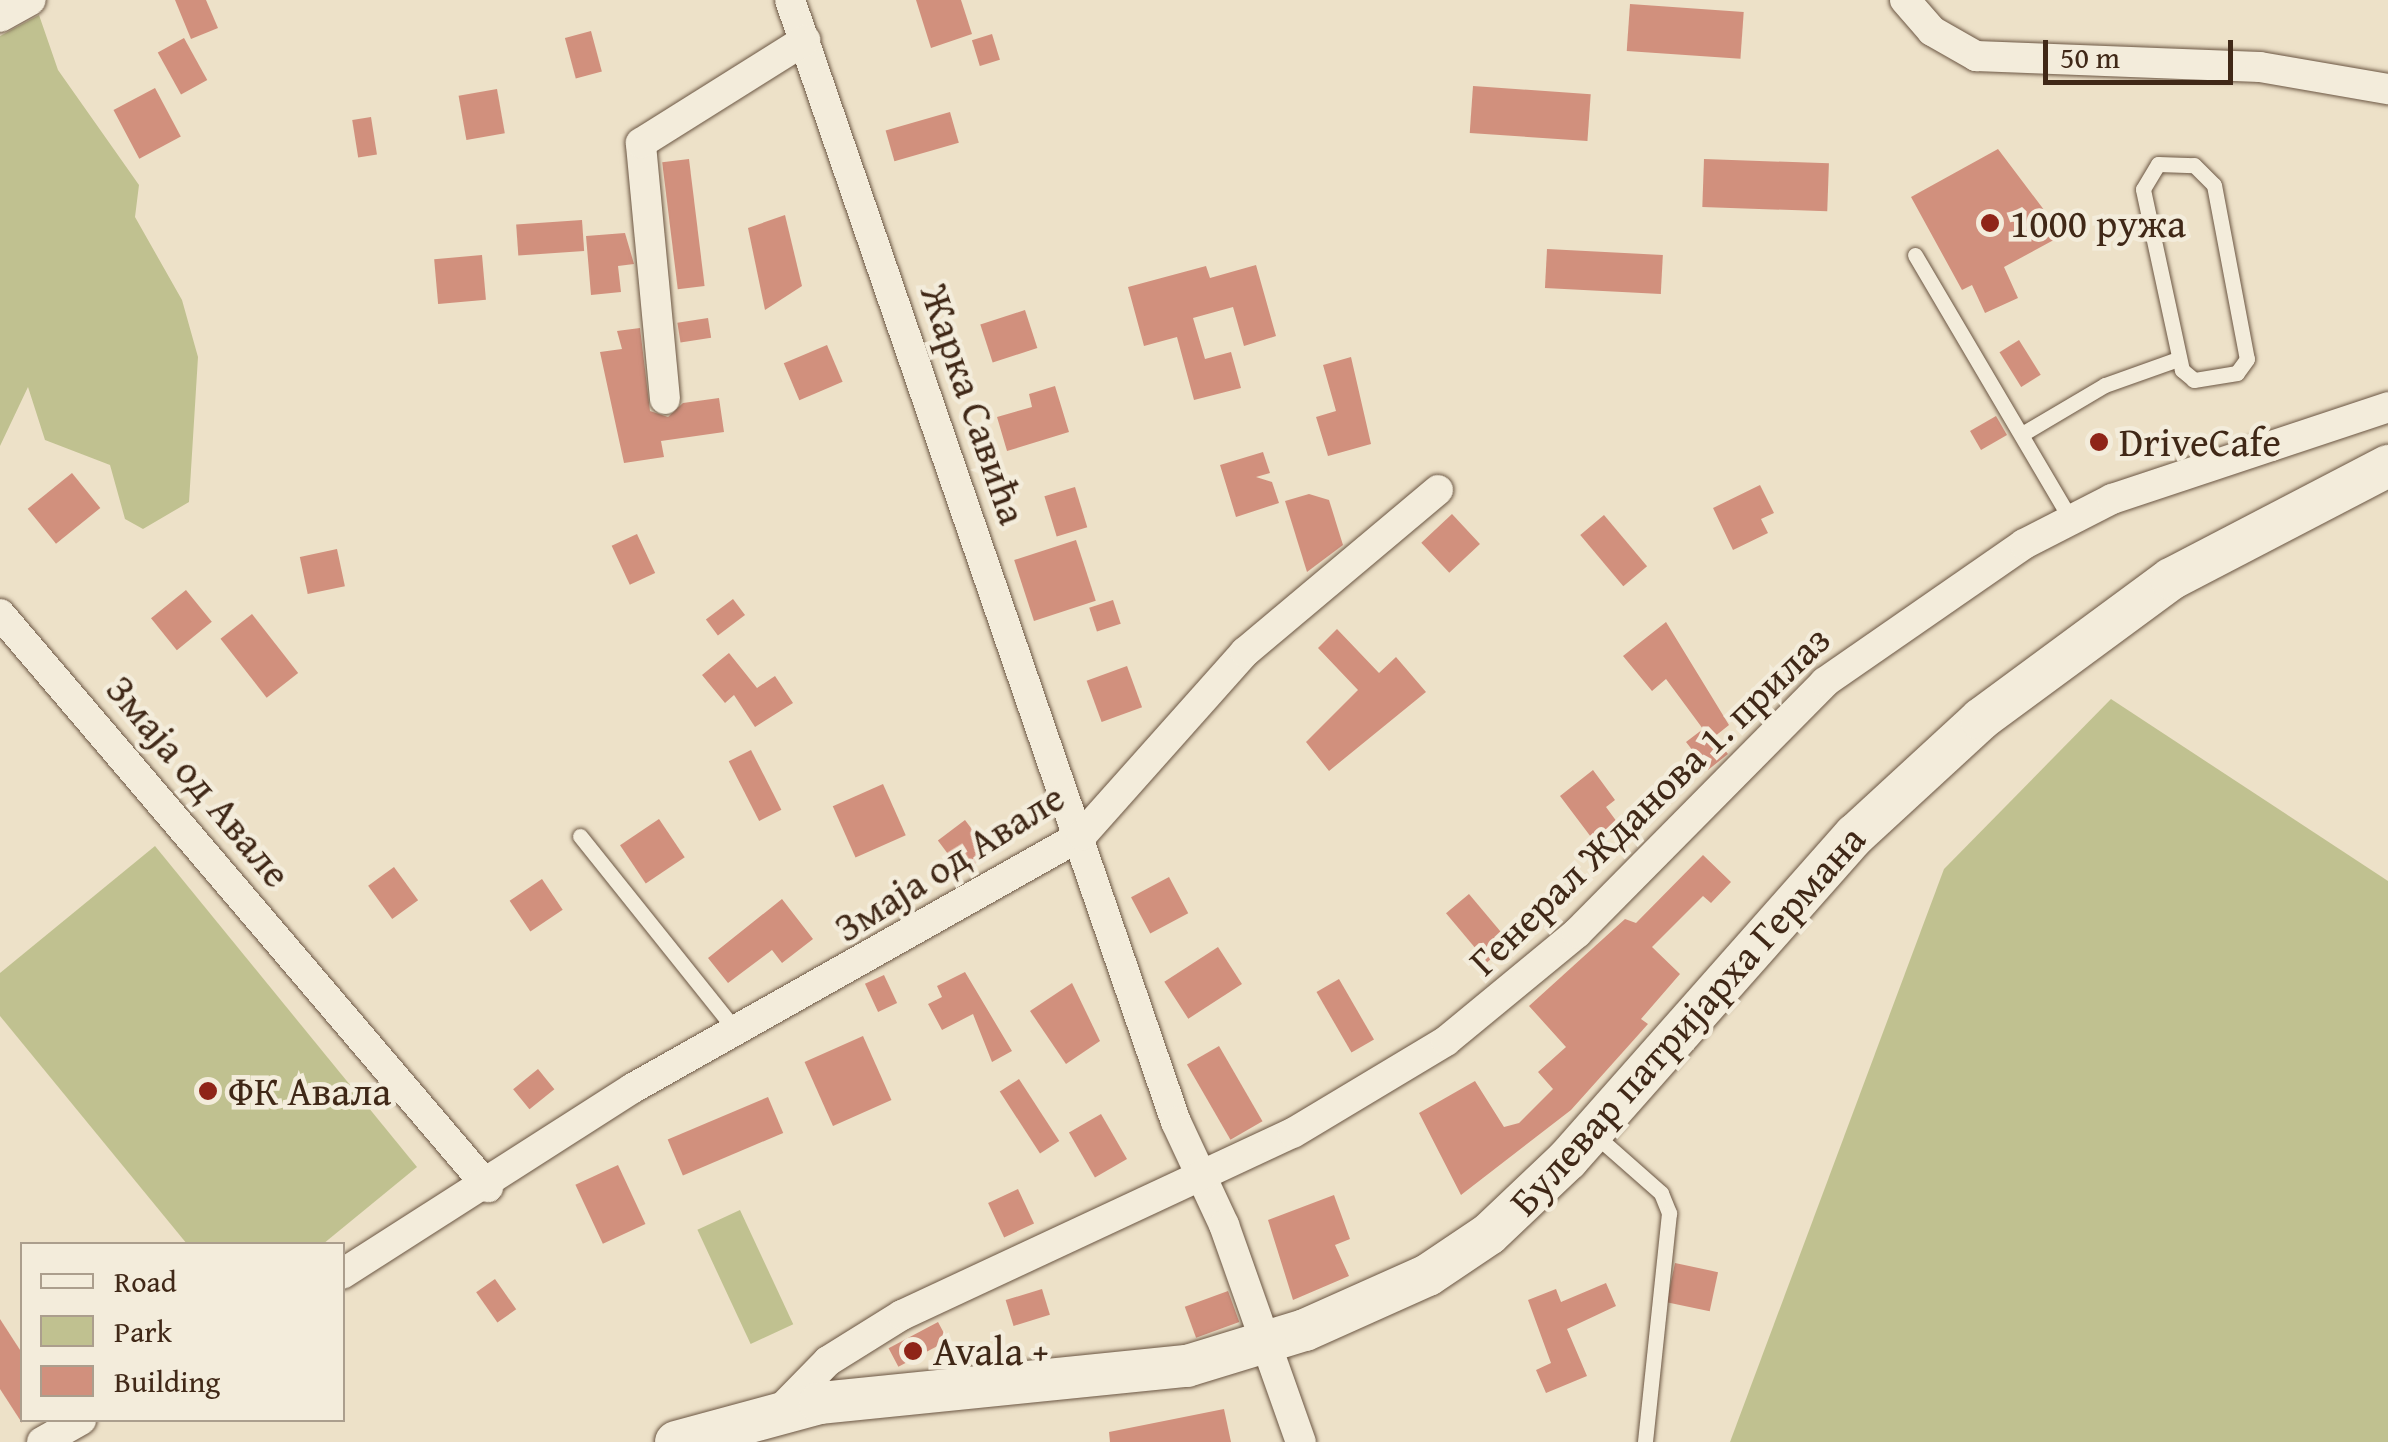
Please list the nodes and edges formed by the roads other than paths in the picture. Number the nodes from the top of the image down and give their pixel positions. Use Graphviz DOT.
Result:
graph roads {
  1 [pos="790,0"];
  2 [pos="1905,0"];
  3 [pos="805,40"];
  4 [pos="2388,89"];
  5 [pos="1915,254"];
  6 [pos="2178,359"];
  7 [pos="665,399"];
  8 [pos="2388,407"];
  9 [pos="2022,434"];
  10 [pos="2388,466"];
  11 [pos="1438,490"];
  12 [pos="2069,516"];
  13 [pos="0,614"];
  14 [pos="1082,835"];
  15 [pos="580,836"];
  16 [pos="738,1034"];
  17 [pos="1592,1134"];
  18 [pos="1201,1176"];
  19 [pos="488,1187"];
  20 [pos="345,1272"];
  21 [pos="1268,1343"];
  22 [pos="778,1412"];
  23 [pos="78,1422"];
  24 [pos="42,1442"];
  25 [pos="676,1442"];
  26 [pos="1301,1442"];
  27 [pos="1645,1442"];
  1 -- 3 [label="street, Жарка Савића"];
  2 -- 4 [label="street"];
  3 -- 7 [label="street"];
  3 -- 14 [label="street, Жарка Савића"];
  5 -- 9 [label="lane"];
  6 -- 6 [label="lane"];
  6 -- 9 [label="lane"];
  8 -- 12 [label="street, Генерал Жданова 1. прилаз"];
  9 -- 12 [label="lane"];
  10 -- 17 [label="main road, Булевар патријарха Германа"];
  11 -- 14 [label="street, Змаја од Авале"];
  12 -- 18 [label="street, Генерал Жданова 1. прилаз"];
  13 -- 19 [label="street, Змаја од Авале"];
  14 -- 16 [label="street, Змаја од Авале"];
  14 -- 18 [label="street, Жарка Савића"];
  15 -- 16 [label="lane"];
  16 -- 19 [label="street, Змаја од Авале"];
  17 -- 21 [label="main road, Булевар патријарха Германа"];
  17 -- 27 [label="lane"];
  18 -- 21 [label="street, Жарка Савића"];
  18 -- 22 [label="street, Генерал Жданова 1. прилаз"];
  19 -- 20 [label="street, Змаја од Авале"];
  21 -- 22 [label="main road, Булевар патријарха Германа"];
  21 -- 26 [label="street, Жарка Савића"];
  22 -- 25 [label="main road, Булевар патријарха Германа"];
  23 -- 24 [label="street"];
}
